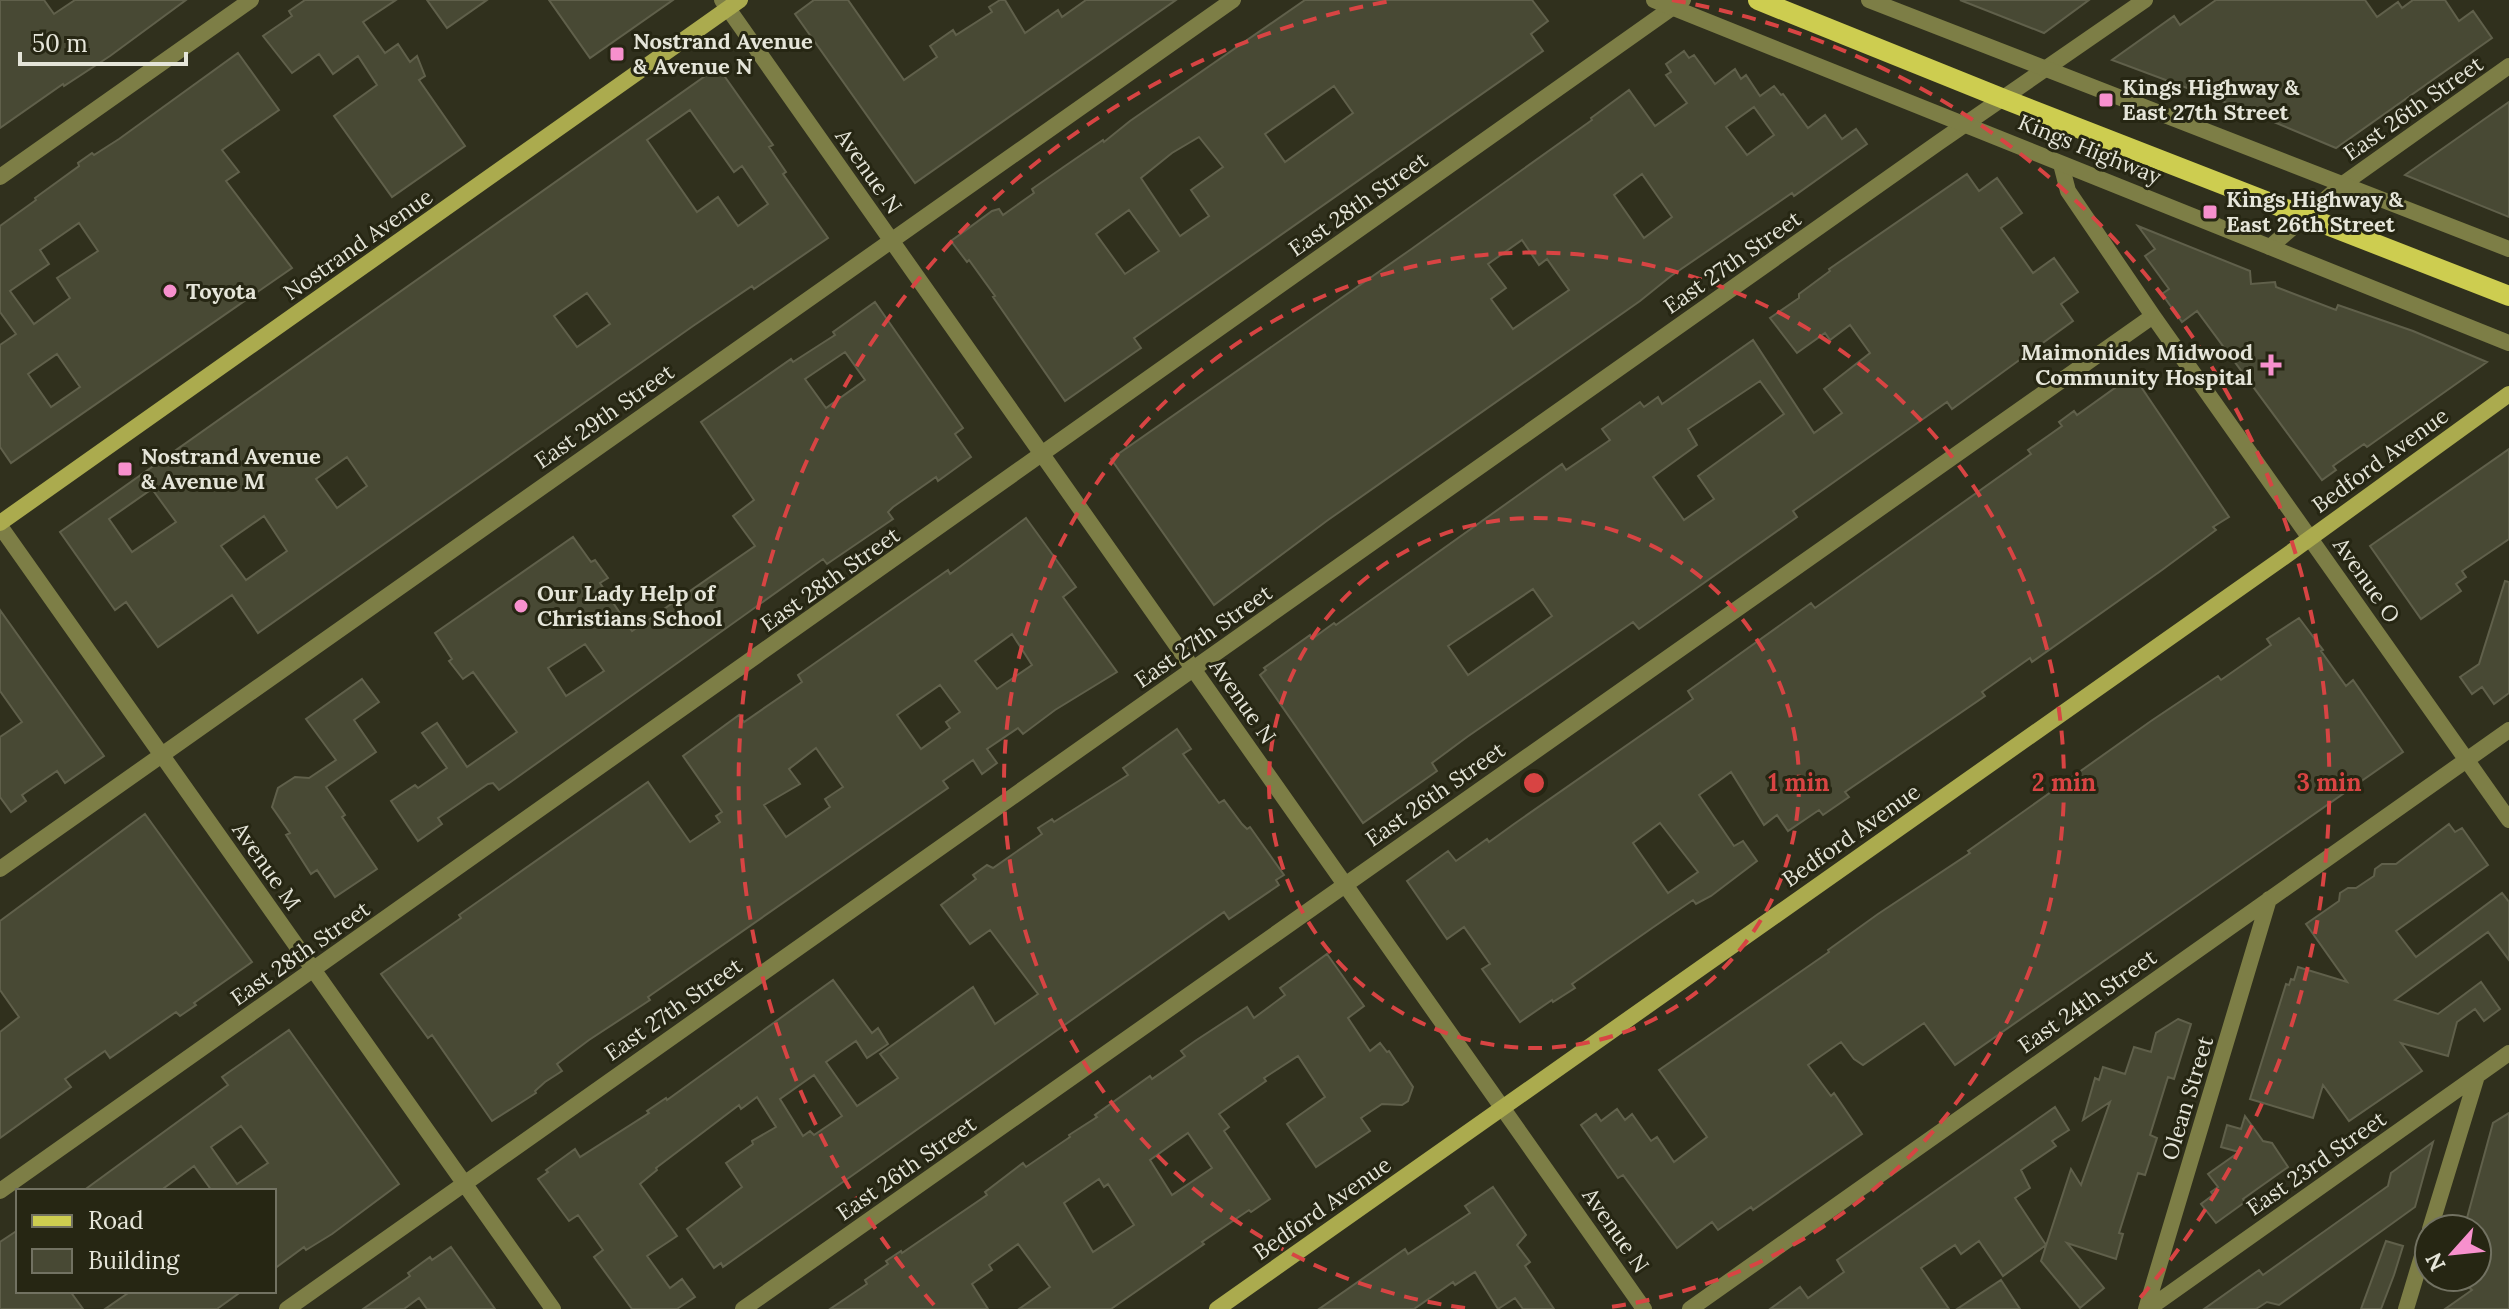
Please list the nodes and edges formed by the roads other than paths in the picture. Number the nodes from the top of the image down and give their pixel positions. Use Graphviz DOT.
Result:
graph roads {
  1 [pos="251,0"];
  2 [pos="1233,0"];
  3 [pos="1654,0"];
  4 [pos="1758,0"];
  5 [pos="1869,0"];
  6 [pos="2145,0"];
  7 [pos="730,3"];
  8 [pos="1678,4"];
  9 [pos="2509,66"];
  10 [pos="2048,69"];
  11 [pos="2004,99"];
  12 [pos="1964,124"];
  13 [pos="2061,164"];
  14 [pos="0,177"];
  15 [pos="2343,184"];
  16 [pos="2305,216"];
  17 [pos="891,241"];
  18 [pos="2270,247"];
  19 [pos="2509,249"];
  20 [pos="2509,296"];
  21 [pos="2153,316"];
  22 [pos="2509,343"];
  23 [pos="2509,394"];
  24 [pos="1043,455"];
  25 [pos="0,524"];
  26 [pos="2310,538"];
  27 [pos="1194,669"];
  28 [pos="2509,730"];
  29 [pos="161,755"];
  30 [pos="2466,760"];
  31 [pos="2509,820"];
  32 [pos="0,869"];
  33 [pos="1345,884"];
  34 [pos="2269,899"];
  35 [pos="314,971"];
  36 [pos="2509,1053"];
  37 [pos="2477,1076"];
  38 [pos="1503,1108"];
  39 [pos="464,1184"];
  40 [pos="0,1191"];
  41 [pos="2435,1213"];
  42 [pos="2413,1286"];
  43 [pos="287,1309"];
  44 [pos="553,1309"];
  45 [pos="743,1309"];
  46 [pos="1217,1309"];
  47 [pos="1644,1309"];
  48 [pos="1690,1309"];
  49 [pos="2147,1309"];
  50 [pos="2406,1309"];
  1 -- 14 [label="street"];
  2 -- 17 [label="street, East 29th Street"];
  3 -- 8 [label="street, Kings Highway"];
  4 -- 11 [label="main road, Kings Highway"];
  5 -- 10 [label="street"];
  6 -- 10 [label="street, East 27th Street"];
  7 -- 17 [label="street, Avenue N"];
  7 -- 25 [label="main road, Nostrand Avenue"];
  8 -- 12 [label="street, Kings Highway"];
  8 -- 24 [label="street, East 28th Street"];
  9 -- 15 [label="street, East 26th Street"];
  10 -- 11 [label="street, East 27th Street"];
  10 -- 15 [label="street"];
  11 -- 12 [label="street, East 27th Street"];
  11 -- 16 [label="main road, Kings Highway"];
  12 -- 13 [label="street, Kings Highway"];
  12 -- 27 [label="street, East 27th Street"];
  13 -- 18 [label="street, Kings Highway"];
  13 -- 21 [label="street, Avenue O"];
  15 -- 16 [label="street, East 26th Street"];
  15 -- 19 [label="street"];
  16 -- 18 [label="street, East 26th Street"];
  16 -- 20 [label="main road, Kings Highway"];
  17 -- 24 [label="street, Avenue N"];
  17 -- 29 [label="street, East 29th Street"];
  18 -- 22 [label="street, Kings Highway"];
  21 -- 26 [label="street, Avenue O"];
  21 -- 33 [label="street, East 26th Street"];
  23 -- 26 [label="main road, Bedford Avenue"];
  24 -- 27 [label="street, Avenue N"];
  24 -- 35 [label="street, East 28th Street"];
  25 -- 29 [label="street, Avenue M"];
  26 -- 30 [label="street, Avenue O"];
  26 -- 38 [label="main road, Bedford Avenue"];
  27 -- 33 [label="street, Avenue N"];
  27 -- 39 [label="street, East 27th Street"];
  28 -- 30 [label="street, East 24th Street"];
  29 -- 32 [label="street, East 29th Street"];
  29 -- 35 [label="street, Avenue M"];
  30 -- 31 [label="street, Avenue O"];
  30 -- 34 [label="street, East 24th Street"];
  33 -- 38 [label="street, Avenue N"];
  33 -- 45 [label="street, East 26th Street"];
  34 -- 48 [label="street, East 24th Street"];
  34 -- 49 [label="street, Olean Street"];
  35 -- 39 [label="street, Avenue M"];
  35 -- 40 [label="street, East 28th Street"];
  36 -- 37 [label="street, East 23rd Street"];
  37 -- 41 [label="street"];
  37 -- 49 [label="street, East 23rd Street"];
  38 -- 46 [label="main road, Bedford Avenue"];
  38 -- 47 [label="street, Avenue N"];
  39 -- 43 [label="street, East 27th Street"];
  39 -- 44 [label="street, Avenue M"];
  42 -- 50 [label="street"];
}
